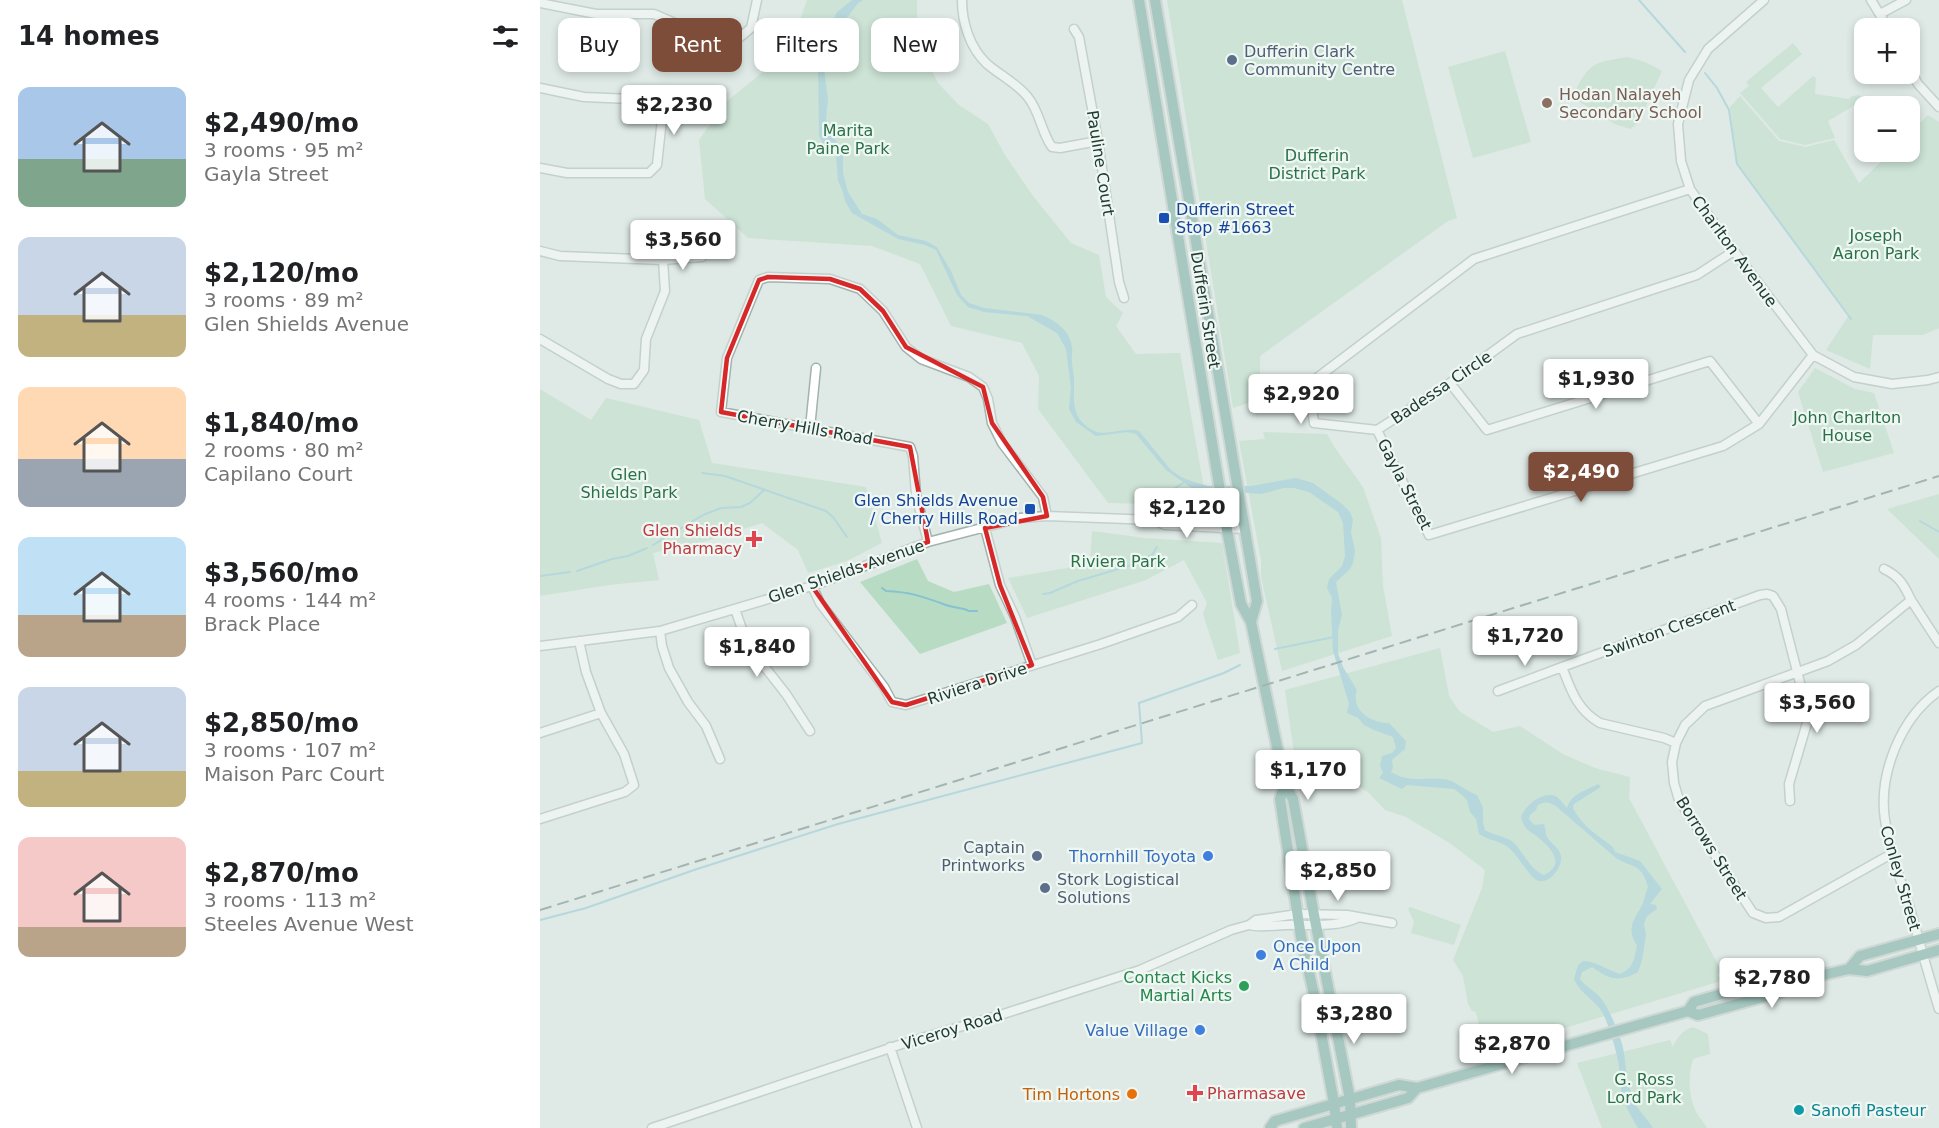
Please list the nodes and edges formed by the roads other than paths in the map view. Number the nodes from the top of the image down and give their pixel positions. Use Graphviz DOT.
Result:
graph roads {
  1 [pos="758,0"];
  2 [pos="962,0"];
  3 [pos="1139,0"];
  4 [pos="1155,0"];
  5 [pos="1764,0"];
  6 [pos="1871,0"];
  7 [pos="1906,0"];
  8 [pos="540,3"];
  9 [pos="1880,14"];
  10 [pos="1882,18"];
  11 [pos="1074,29"];
  12 [pos="1917,84"];
  13 [pos="540,88"];
  14 [pos="1939,107"];
  15 [pos="1098,141"];
  16 [pos="540,168"];
  17 [pos="1690,189"];
  18 [pos="540,251"];
  19 [pos="1734,251"];
  20 [pos="702,257"];
  21 [pos="663,260"];
  22 [pos="1124,298"];
  23 [pos="540,339"];
  24 [pos="1813,355"];
  25 [pos="816,368"];
  26 [pos="1939,377"];
  27 [pos="1450,383"];
  28 [pos="1759,424"];
  29 [pos="810,428"];
  30 [pos="1377,430"];
  31 [pos="1047,516"];
  32 [pos="1225,523"];
  33 [pos="1243,523"];
  34 [pos="986,528"];
  35 [pos="928,542"];
  36 [pos="1884,569"];
  37 [pos="813,586"];
  38 [pos="1911,600"];
  39 [pos="1192,605"];
  40 [pos="735,609"];
  41 [pos="1251,622"];
  42 [pos="660,631"];
  43 [pos="579,641"];
  44 [pos="1939,643"];
  45 [pos="540,646"];
  46 [pos="1032,665"];
  47 [pos="1562,667"];
  48 [pos="1797,671"];
  49 [pos="1498,691"];
  50 [pos="1939,691"];
  51 [pos="601,713"];
  52 [pos="810,731"];
  53 [pos="540,733"];
  54 [pos="1676,743"];
  55 [pos="720,759"];
  56 [pos="1285,785"];
  57 [pos="1790,801"];
  58 [pos="540,819"];
  59 [pos="1893,853"];
  60 [pos="1298,920"];
  61 [pos="1315,920"];
  62 [pos="1392,923"];
  63 [pos="1939,934"];
  64 [pos="1919,939"];
  65 [pos="1939,950"];
  66 [pos="1923,954"];
  67 [pos="1849,969"];
  68 [pos="1788,983"];
  69 [pos="1734,991"];
  70 [pos="1737,1003"];
  71 [pos="1939,1009"];
  72 [pos="1688,1011"];
  73 [pos="890,1047"];
  74 [pos="1418,1088"];
  75 [pos="1350,1099"];
  76 [pos="1334,1103"];
  77 [pos="1351,1114"];
  78 [pos="1337,1123"];
  79 [pos="652,1128"];
  80 [pos="917,1128"];
  81 [pos="1270,1128"];
  82 [pos="1304,1128"];
  83 [pos="1351,1128"];
  1 -- 8 [label="street"];
  2 -- 15 [label="street"];
  3 -- 32 [label="main road, Dufferin Street"];
  4 -- 33 [label="main road, Dufferin Street"];
  5 -- 17 [label="street, Charlton Avenue"];
  6 -- 9 [label="street"];
  7 -- 9 [label="street"];
  9 -- 10 [label="street"];
  11 -- 15 [label="street, Pauline Court"];
  12 -- 14 [label="street"];
  13 -- 16 [label="street"];
  15 -- 22 [label="street, Pauline Court"];
  17 -- 19 [label="street, Charlton Avenue"];
  17 -- 30 [label="street, Badessa Circle"];
  18 -- 21 [label="street"];
  19 -- 24 [label="street, Charlton Avenue"];
  19 -- 27 [label="street, Badessa Circle"];
  20 -- 21 [label="street"];
  21 -- 23 [label="street"];
  24 -- 26 [label="street, Charlton Avenue"];
  24 -- 28 [label="street, Gayla Street"];
  25 -- 29 [label="street"];
  27 -- 28 [label="street"];
  27 -- 30 [label="street, Badessa Circle"];
  28 -- 30 [label="street, Gayla Street"];
  29 -- 31 [label="street, Cherry Hills Road"];
  29 -- 35 [label="street, Cherry Hills Road"];
  31 -- 32 [label="street, Glen Shields Avenue"];
  31 -- 34 [label="street, Glen Shields Avenue"];
  32 -- 33 [label="street, Glen Shields Avenue"];
  32 -- 41 [label="main road, Dufferin Street"];
  33 -- 41 [label="main road, Dufferin Street"];
  34 -- 35 [label="street, Glen Shields Avenue"];
  34 -- 46 [label="street"];
  35 -- 37 [label="street, Glen Shields Avenue"];
  36 -- 38 [label="street"];
  37 -- 40 [label="street, Glen Shields Avenue"];
  37 -- 46 [label="street, Riviera Drive"];
  38 -- 44 [label="street"];
  38 -- 48 [label="street, Borrows Street"];
  39 -- 46 [label="street, Riviera Drive"];
  40 -- 42 [label="street, Glen Shields Avenue"];
  40 -- 52 [label="street"];
  41 -- 56 [label="main road, Dufferin Street"];
  42 -- 43 [label="street, Glen Shields Avenue"];
  42 -- 55 [label="street"];
  43 -- 45 [label="street, Glen Shields Avenue"];
  43 -- 51 [label="street"];
  47 -- 48 [label="street, Swinton Crescent"];
  47 -- 49 [label="street"];
  47 -- 54 [label="street"];
  48 -- 54 [label="street, Borrows Street"];
  48 -- 57 [label="street"];
  50 -- 59 [label="street, Conley Street"];
  51 -- 53 [label="street"];
  51 -- 58 [label="street"];
  54 -- 59 [label="street, Borrows Street"];
  56 -- 60 [label="main road, Dufferin Street"];
  56 -- 61 [label="main road, Dufferin Street"];
  59 -- 64 [label="street, Conley Street"];
  60 -- 61 [label="street, Viceroy Road"];
  60 -- 73 [label="street, Viceroy Road"];
  60 -- 76 [label="main road, Dufferin Street"];
  61 -- 62 [label="street, Viceroy Road"];
  61 -- 75 [label="main road, Dufferin Street"];
  63 -- 64 [label="main road"];
  64 -- 66 [label="street, Conley Street"];
  64 -- 67 [label="main road"];
  65 -- 66 [label="main road"];
  66 -- 67 [label="main road"];
  66 -- 71 [label="street, Conley Street"];
  67 -- 68 [label="main road"];
  68 -- 69 [label="main road"];
  68 -- 70 [label="main road"];
  69 -- 70 [label="main road"];
  69 -- 72 [label="main road"];
  70 -- 72 [label="main road"];
  72 -- 74 [label="main road"];
  73 -- 79 [label="street, Viceroy Road"];
  73 -- 80 [label="street"];
  74 -- 75 [label="main road"];
  74 -- 77 [label="main road"];
  75 -- 76 [label="main road"];
  75 -- 77 [label="main road, Dufferin Street"];
  76 -- 78 [label="main road, Dufferin Street"];
  76 -- 81 [label="main road"];
  77 -- 78 [label="main road"];
  77 -- 83 [label="main road, Dufferin Street"];
  78 -- 82 [label="main road"];
}
